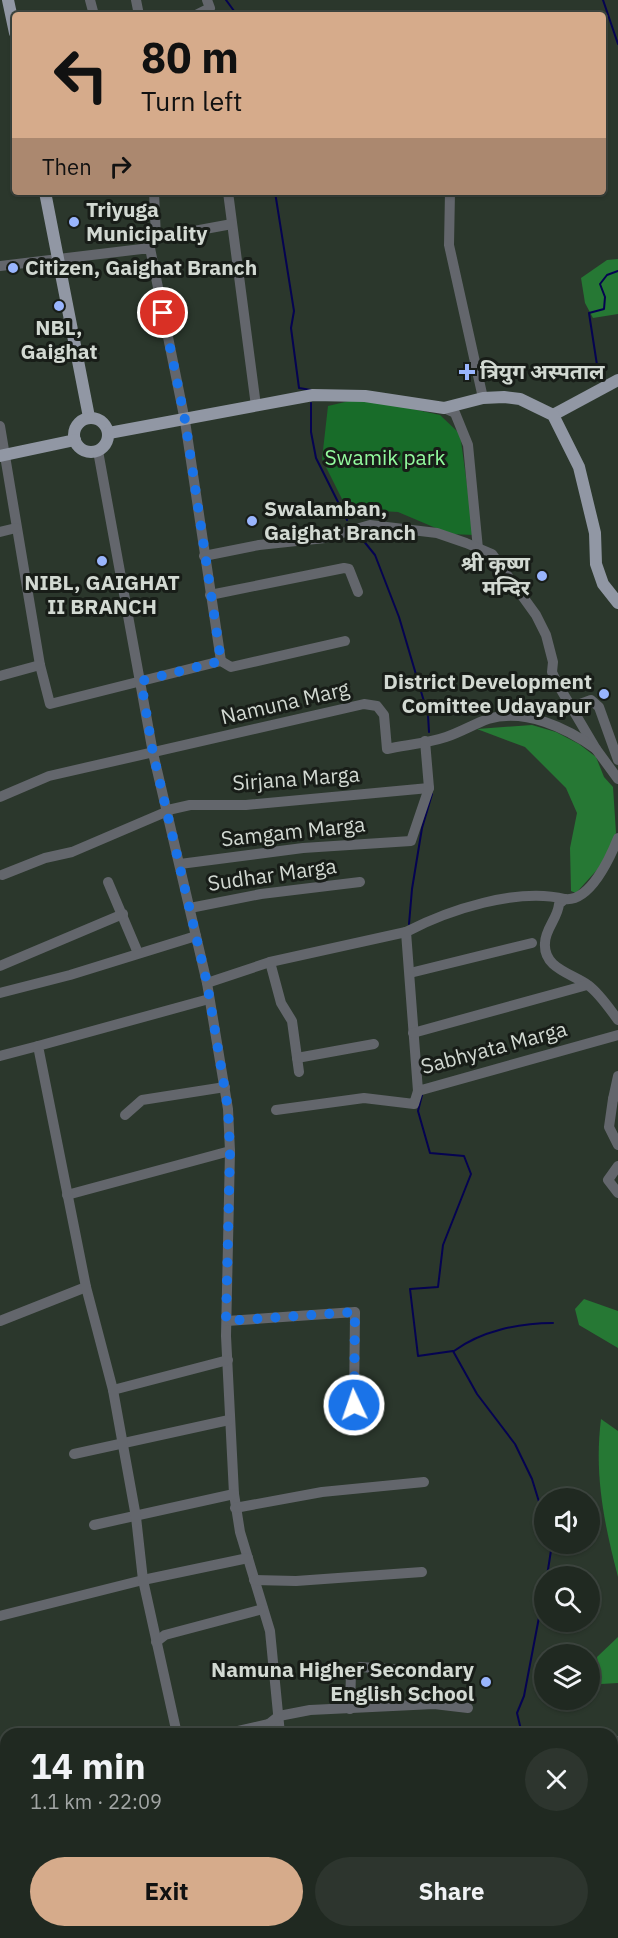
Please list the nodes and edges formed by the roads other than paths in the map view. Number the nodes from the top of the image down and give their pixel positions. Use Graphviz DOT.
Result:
graph roads {
  1 [pos="8,0"];
  2 [pos="12,19"];
  3 [pos="46,195"];
  4 [pos="154,195"];
  5 [pos="228,195"];
  6 [pos="450,195"];
  7 [pos="231,224"];
  8 [pos="156,238"];
  9 [pos="150,248"];
  10 [pos="60,259"];
  11 [pos="0,267"];
  12 [pos="618,380"];
  13 [pos="483,398"];
  14 [pos="256,406"];
  15 [pos="444,408"];
  16 [pos="553,415"];
  17 [pos="89,417"];
  18 [pos="185,420"];
  19 [pos="0,426"];
  20 [pos="109,433"];
  21 [pos="75,440"];
  22 [pos="98,451"];
  23 [pos="3,455"];
  24 [pos="16,528"];
  25 [pos="0,531"];
  26 [pos="478,549"];
  27 [pos="204,556"];
  28 [pos="358,592"];
  29 [pos="210,595"];
  30 [pos="618,603"];
  31 [pos="345,641"];
  32 [pos="221,661"];
  33 [pos="40,665"];
  34 [pos="0,676"];
  35 [pos="141,681"];
  36 [pos="572,706"];
  37 [pos="425,741"];
  38 [pos="596,749"];
  39 [pos="153,753"];
  40 [pos="618,760"];
  41 [pos="618,779"];
  42 [pos="429,788"];
  43 [pos="0,797"];
  44 [pos="168,811"];
  45 [pos="618,838"];
  46 [pos="180,864"];
  47 [pos="2,875"];
  48 [pos="108,882"];
  49 [pos="360,882"];
  50 [pos="565,899"];
  51 [pos="190,908"];
  52 [pos="123,914"];
  53 [pos="406,932"];
  54 [pos="196,936"];
  55 [pos="532,942"];
  56 [pos="138,953"];
  57 [pos="270,962"];
  58 [pos="0,966"];
  59 [pos="410,973"];
  60 [pos="207,983"];
  61 [pos="587,985"];
  62 [pos="0,993"];
  63 [pos="209,999"];
  64 [pos="618,1020"];
  65 [pos="413,1033"];
  66 [pos="618,1035"];
  67 [pos="374,1044"];
  68 [pos="38,1046"];
  69 [pos="0,1056"];
  70 [pos="297,1058"];
  71 [pos="299,1072"];
  72 [pos="618,1076"];
  73 [pos="225,1087"];
  74 [pos="418,1091"];
  75 [pos="616,1097"];
  76 [pos="276,1110"];
  77 [pos="125,1115"];
  78 [pos="618,1145"];
  79 [pos="230,1151"];
  80 [pos="618,1166"];
  81 [pos="618,1193"];
  82 [pos="67,1196"];
  83 [pos="86,1287"];
  84 [pos="0,1321"];
  85 [pos="226,1321"];
  86 [pos="228,1360"];
  87 [pos="113,1390"];
  88 [pos="354,1405"];
  89 [pos="230,1420"];
  90 [pos="123,1443"];
  91 [pos="74,1454"];
  92 [pos="424,1482"];
  93 [pos="234,1494"];
  94 [pos="236,1508"];
  95 [pos="136,1517"];
  96 [pos="94,1526"];
  97 [pos="248,1558"];
  98 [pos="422,1572"];
  99 [pos="143,1580"];
  100 [pos="254,1580"];
  101 [pos="263,1610"];
  102 [pos="0,1616"];
  103 [pos="156,1642"];
  104 [pos="454,1673"];
  105 [pos="468,1708"];
  106 [pos="350,1709"];
  107 [pos="279,1716"];
  108 [pos="176,1728"];
  109 [pos="269,1728"];
  110 [pos="280,1728"];
  1 -- 2 [label="main road"];
  3 -- 10 [label="main road"];
  4 -- 8 [label="street"];
  5 -- 7 [label="street"];
  6 -- 13 [label="street"];
  7 -- 8 [label="street"];
  7 -- 14 [label="street"];
  8 -- 9 [label="street"];
  9 -- 10 [label="street"];
  9 -- 18 [label="street"];
  10 -- 11 [label="street"];
  10 -- 17 [label="main road"];
  12 -- 16 [label="main road"];
  13 -- 15 [label="main road"];
  13 -- 16 [label="main road"];
  14 -- 15 [label="main road"];
  14 -- 18 [label="main road"];
  15 -- 26 [label="street"];
  16 -- 30 [label="main road"];
  17 -- 20 [label="main road"];
  17 -- 21 [label="main road"];
  18 -- 20 [label="main road"];
  18 -- 27 [label="street"];
  19 -- 23 [label="street"];
  20 -- 22 [label="main road"];
  21 -- 22 [label="main road"];
  21 -- 23 [label="main road"];
  22 -- 35 [label="street"];
  23 -- 24 [label="street"];
  24 -- 25 [label="street"];
  24 -- 33 [label="street"];
  26 -- 27 [label="street"];
  26 -- 36 [label="street"];
  27 -- 29 [label="street"];
  28 -- 29 [label="street"];
  29 -- 32 [label="street"];
  31 -- 32 [label="street"];
  32 -- 35 [label="street"];
  33 -- 34 [label="street"];
  33 -- 35 [label="street"];
  35 -- 39 [label="street"];
  36 -- 38 [label="street"];
  36 -- 40 [label="street"];
  37 -- 38 [label="street, Namuna Marg"];
  37 -- 39 [label="street, Namuna Marg"];
  37 -- 42 [label="street"];
  38 -- 41 [label="street"];
  39 -- 43 [label="street"];
  39 -- 44 [label="street"];
  42 -- 44 [label="street, Sirjana Marga"];
  42 -- 46 [label="street, Samgam Marga"];
  44 -- 46 [label="street"];
  44 -- 47 [label="street, Sirjana Marga"];
  45 -- 50 [label="street"];
  46 -- 51 [label="street"];
  48 -- 52 [label="street"];
  49 -- 51 [label="street, Sudhar Marga"];
  50 -- 53 [label="street"];
  50 -- 61 [label="street"];
  51 -- 54 [label="street"];
  52 -- 56 [label="street"];
  52 -- 58 [label="street"];
  53 -- 57 [label="street"];
  53 -- 59 [label="street, Sabhyata Marga"];
  54 -- 56 [label="street"];
  54 -- 60 [label="street"];
  55 -- 59 [label="street"];
  56 -- 62 [label="street"];
  57 -- 60 [label="street"];
  57 -- 70 [label="street"];
  59 -- 65 [label="street, Sabhyata Marga"];
  60 -- 63 [label="street"];
  61 -- 64 [label="street"];
  61 -- 65 [label="street"];
  63 -- 68 [label="street"];
  63 -- 73 [label="street"];
  65 -- 74 [label="street, Sabhyata Marga"];
  66 -- 74 [label="street, Sabhyata Marga"];
  67 -- 70 [label="street"];
  68 -- 69 [label="street"];
  68 -- 82 [label="street"];
  70 -- 71 [label="street"];
  72 -- 75 [label="street"];
  73 -- 77 [label="street"];
  73 -- 79 [label="street"];
  74 -- 76 [label="street"];
  75 -- 78 [label="street"];
  79 -- 82 [label="street"];
  79 -- 85 [label="street"];
  80 -- 81 [label="street"];
  82 -- 83 [label="street"];
  83 -- 84 [label="street"];
  83 -- 87 [label="street"];
  85 -- 86 [label="street"];
  85 -- 88 [label="street"];
  86 -- 87 [label="street"];
  86 -- 89 [label="street"];
  87 -- 90 [label="street"];
  89 -- 90 [label="street"];
  89 -- 93 [label="street"];
  90 -- 91 [label="street"];
  90 -- 95 [label="street"];
  92 -- 94 [label="street"];
  93 -- 94 [label="street"];
  93 -- 95 [label="street"];
  94 -- 97 [label="street"];
  95 -- 96 [label="street"];
  95 -- 99 [label="street"];
  97 -- 99 [label="street"];
  97 -- 100 [label="street"];
  98 -- 100 [label="street"];
  99 -- 102 [label="street"];
  99 -- 103 [label="street"];
  100 -- 101 [label="street"];
  101 -- 103 [label="street"];
  101 -- 107 [label="street"];
  103 -- 108 [label="street"];
  104 -- 106 [label="street"];
  105 -- 106 [label="street"];
  106 -- 107 [label="street"];
  107 -- 109 [label="street"];
  107 -- 110 [label="street"];
}
